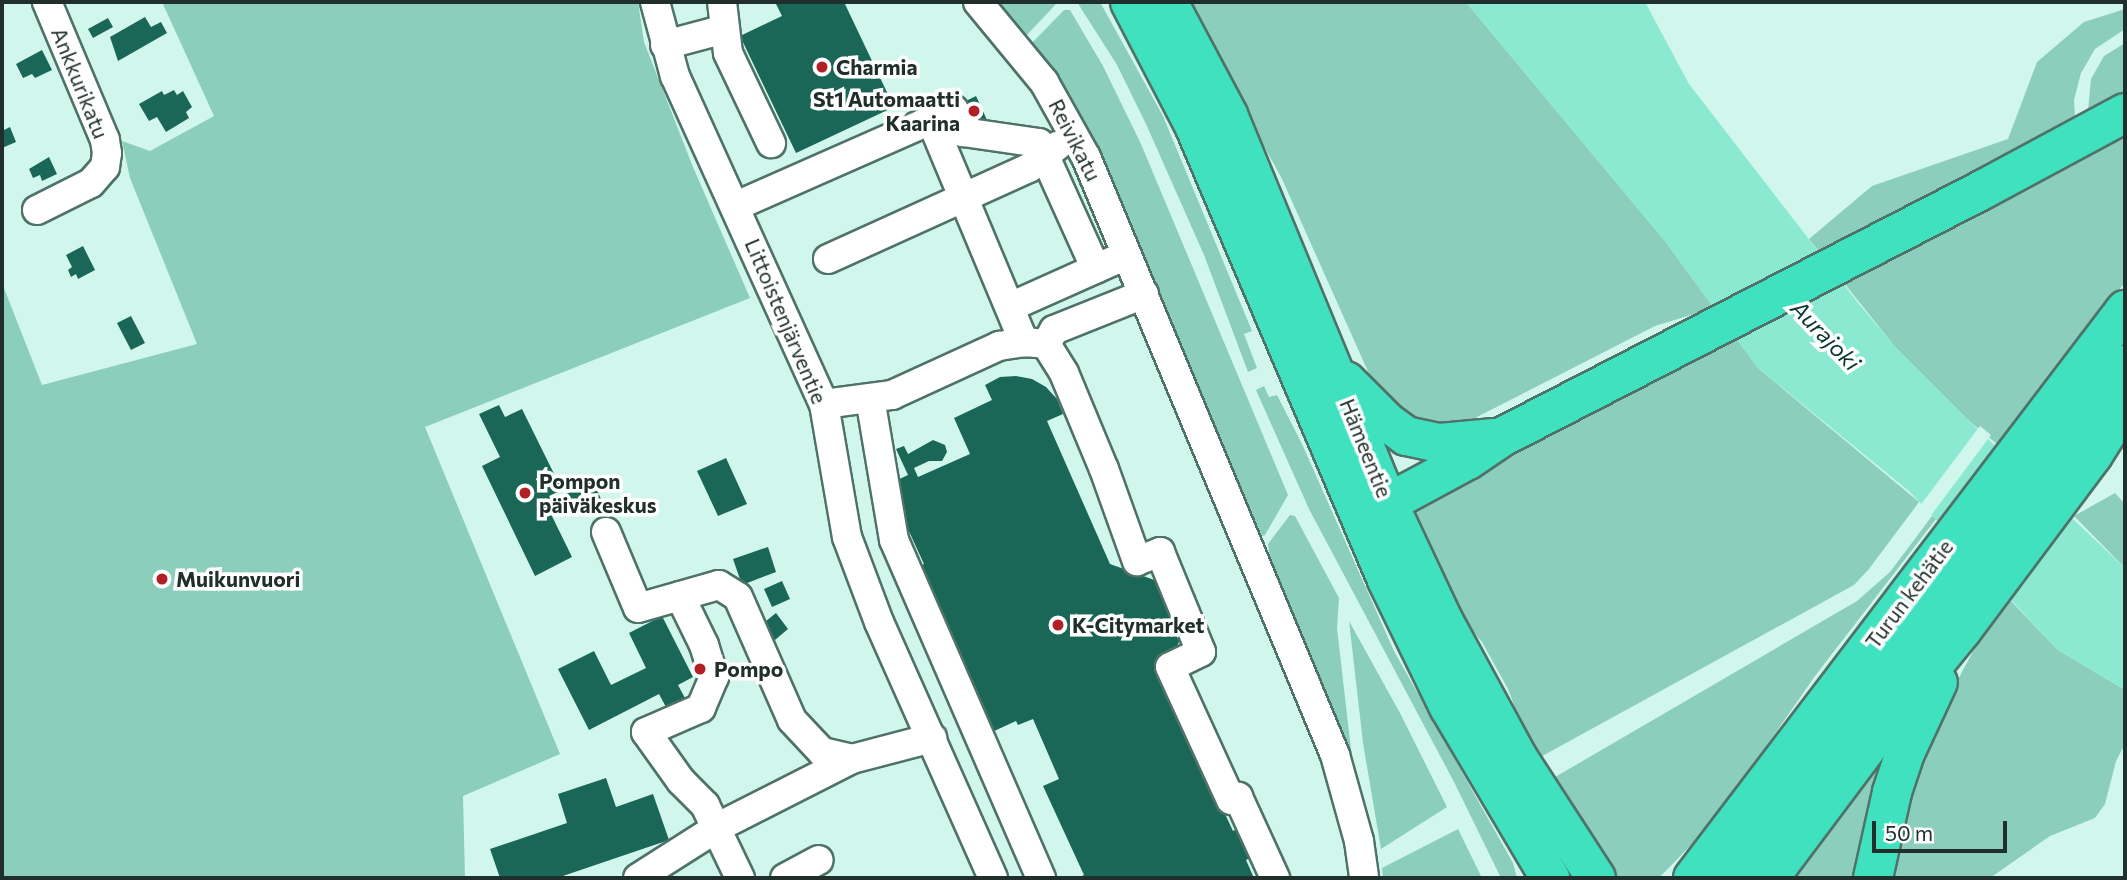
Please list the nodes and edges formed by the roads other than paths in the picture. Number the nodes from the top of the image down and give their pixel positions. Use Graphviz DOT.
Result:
graph roads {
  1 [pos="47,2"];
  2 [pos="655,2"];
  3 [pos="978,2"];
  4 [pos="1130,2"];
  5 [pos="1168,2"];
  6 [pos="724,15"];
  7 [pos="664,45"];
  8 [pos="2125,113"];
  9 [pos="931,120"];
  10 [pos="1070,124"];
  11 [pos="771,143"];
  12 [pos="1045,157"];
  13 [pos="964,198"];
  14 [pos="736,206"];
  15 [pos="37,210"];
  16 [pos="1128,255"];
  17 [pos="828,259"];
  18 [pos="1096,269"];
  19 [pos="1144,294"];
  20 [pos="1010,307"];
  21 [pos="2125,310"];
  22 [pos="1035,343"];
  23 [pos="2125,365"];
  24 [pos="1335,370"];
  25 [pos="870,398"];
  26 [pos="824,404"];
  27 [pos="2125,404"];
  28 [pos="1502,437"];
  29 [pos="2068,437"];
  30 [pos="1377,518"];
  31 [pos="606,533"];
  32 [pos="680,596"];
  33 [pos="1937,612"];
  34 [pos="932,738"];
  35 [pos="852,759"];
  36 [pos="718,827"];
  37 [pos="819,860"];
  38 [pos="674,869"];
  39 [pos="638,878"];
  40 [pos="740,878"];
  41 [pos="785,878"];
  42 [pos="993,878"];
  43 [pos="1041,878"];
  44 [pos="1275,878"];
  45 [pos="1364,878"];
  46 [pos="1550,878"];
  47 [pos="1596,878"];
  48 [pos="1693,878"];
  49 [pos="1731,878"];
  50 [pos="1769,878"];
  51 [pos="1873,878"];
  1 -- 15 [label="street, Ankkurikatu"];
  2 -- 7 [label="street, Littoistenjärventie"];
  3 -- 10 [label="street, Reivikatu"];
  4 -- 30 [label="highway, Hämeentie"];
  5 -- 24 [label="highway, Hämeentie"];
  6 -- 7 [label="street"];
  6 -- 11 [label="street"];
  7 -- 14 [label="street, Littoistenjärventie"];
  8 -- 28 [label="highway"];
  9 -- 12 [label="street"];
  9 -- 13 [label="street"];
  9 -- 14 [label="street"];
  10 -- 12 [label="street"];
  10 -- 16 [label="street, Reivikatu"];
  12 -- 13 [label="street"];
  12 -- 18 [label="street"];
  13 -- 17 [label="street"];
  13 -- 20 [label="street"];
  14 -- 26 [label="street, Littoistenjärventie"];
  16 -- 18 [label="street"];
  16 -- 19 [label="street, Reivikatu"];
  18 -- 20 [label="street"];
  19 -- 22 [label="street"];
  19 -- 45 [label="street, Reivikatu"];
  20 -- 22 [label="street"];
  21 -- 29 [label="highway, Turun kehätie"];
  22 -- 25 [label="street"];
  22 -- 44 [label="street"];
  23 -- 29 [label="highway, Turun kehätie"];
  24 -- 28 [label="highway"];
  24 -- 30 [label="highway, Hämeentie"];
  25 -- 26 [label="street"];
  25 -- 43 [label="street"];
  26 -- 34 [label="street, Littoistenjärventie"];
  27 -- 29 [label="highway"];
  28 -- 30 [label="highway"];
  29 -- 33 [label="highway, Turun kehätie"];
  29 -- 33 [label="highway"];
  30 -- 46 [label="highway, Hämeentie"];
  30 -- 47 [label="highway, Hämeentie"];
  31 -- 32 [label="street"];
  32 -- 35 [label="street"];
  32 -- 36 [label="street"];
  33 -- 48 [label="highway, Turun kehätie"];
  33 -- 49 [label="highway, Turun kehätie"];
  33 -- 50 [label="highway"];
  33 -- 51 [label="highway"];
  34 -- 35 [label="street"];
  34 -- 42 [label="street, Littoistenjärventie"];
  35 -- 36 [label="street"];
  36 -- 38 [label="street"];
  36 -- 40 [label="street"];
  37 -- 41 [label="street"];
  38 -- 39 [label="street"];
}
